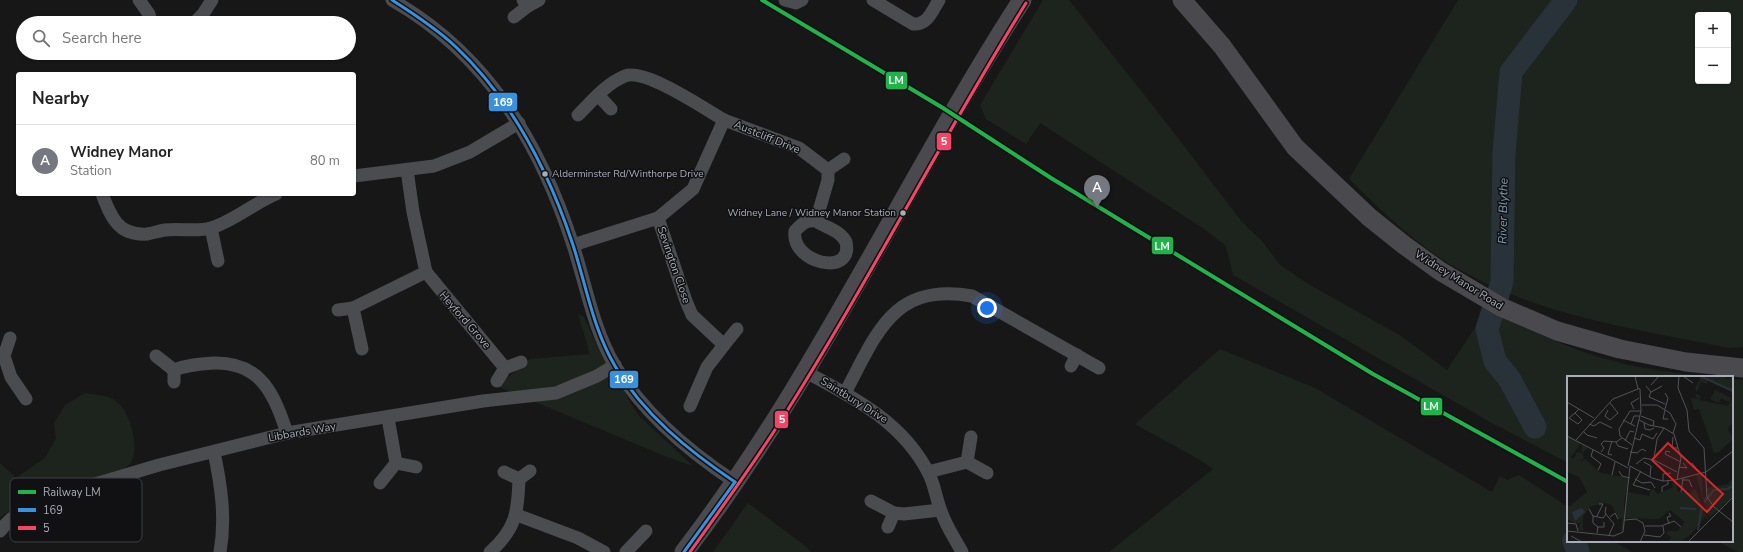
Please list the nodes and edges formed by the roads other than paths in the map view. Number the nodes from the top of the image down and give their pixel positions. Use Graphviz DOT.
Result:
graph roads {
  1 [pos="139,0"];
  2 [pos="212,0"];
  3 [pos="785,0"];
  4 [pos="802,0"];
  5 [pos="873,0"];
  6 [pos="939,0"];
  7 [pos="1182,0"];
  8 [pos="395,1"];
  9 [pos="530,2"];
  10 [pos="1017,2"];
  11 [pos="149,16"];
  12 [pos="202,16"];
  13 [pos="514,17"];
  14 [pos="598,95"];
  15 [pos="611,109"];
  16 [pos="578,115"];
  17 [pos="724,120"];
  18 [pos="519,123"];
  19 [pos="844,159"];
  20 [pos="407,170"];
  21 [pos="828,170"];
  22 [pos="356,176"];
  23 [pos="103,196"];
  24 [pos="272,196"];
  25 [pos="658,218"];
  26 [pos="816,221"];
  27 [pos="210,228"];
  28 [pos="573,245"];
  29 [pos="218,261"];
  30 [pos="426,272"];
  31 [pos="353,308"];
  32 [pos="338,310"];
  33 [pos="737,329"];
  34 [pos="10,338"];
  35 [pos="724,345"];
  36 [pos="362,349"];
  37 [pos="2,356"];
  38 [pos="156,356"];
  39 [pos="521,362"];
  40 [pos="615,365"];
  41 [pos="506,368"];
  42 [pos="1099,368"];
  43 [pos="1743,368"];
  44 [pos="804,371"];
  45 [pos="497,381"];
  46 [pos="845,393"];
  47 [pos="26,399"];
  48 [pos="690,406"];
  49 [pos="388,418"];
  50 [pos="288,433"];
  51 [pos="971,436"];
  52 [pos="214,452"];
  53 [pos="967,462"];
  54 [pos="396,463"];
  55 [pos="416,467"];
  56 [pos="530,471"];
  57 [pos="504,472"];
  58 [pos="928,472"];
  59 [pos="987,473"];
  60 [pos="115,478"];
  61 [pos="519,479"];
  62 [pos="735,482"];
  63 [pos="380,483"];
  64 [pos="871,501"];
  65 [pos="940,510"];
  66 [pos="894,513"];
  67 [pos="516,515"];
  68 [pos="10,520"];
  69 [pos="888,528"];
  70 [pos="0,531"];
  71 [pos="646,531"];
  72 [pos="220,552"];
  73 [pos="490,552"];
  74 [pos="604,552"];
  75 [pos="626,552"];
  76 [pos="684,552"];
  77 [pos="962,552"];
  1 -- 11 [label="street"];
  2 -- 12 [label="street"];
  3 -- 4 [label="street"];
  5 -- 6 [label="street"];
  7 -- 43 [label="street, Widney Manor Road"];
  8 -- 18 [label="street"];
  9 -- 13 [label="street"];
  10 -- 44 [label="street"];
  14 -- 15 [label="street"];
  14 -- 16 [label="street, Austcliff Drive"];
  14 -- 17 [label="street, Austcliff Drive"];
  17 -- 21 [label="street, Austcliff Drive"];
  17 -- 25 [label="street"];
  18 -- 20 [label="street"];
  18 -- 28 [label="street"];
  19 -- 21 [label="street"];
  20 -- 22 [label="street"];
  20 -- 30 [label="street, Heyford Grove"];
  21 -- 26 [label="street"];
  23 -- 27 [label="street"];
  24 -- 27 [label="street"];
  25 -- 28 [label="street"];
  25 -- 35 [label="street, Sevington Close"];
  27 -- 29 [label="street"];
  28 -- 40 [label="street"];
  30 -- 31 [label="street"];
  30 -- 41 [label="street, Heyford Grove"];
  31 -- 32 [label="street"];
  31 -- 36 [label="street"];
  33 -- 35 [label="street"];
  34 -- 37 [label="street"];
  35 -- 48 [label="street"];
  37 -- 47 [label="street"];
  38 -- 50 [label="street"];
  39 -- 41 [label="street"];
  40 -- 49 [label="street, Libbards Way"];
  40 -- 62 [label="street"];
  41 -- 45 [label="street"];
  42 -- 46 [label="street"];
  44 -- 46 [label="street, Saintbury Drive"];
  44 -- 62 [label="street"];
  46 -- 58 [label="street, Saintbury Drive"];
  49 -- 50 [label="street, Libbards Way"];
  49 -- 54 [label="street"];
  50 -- 52 [label="street, Libbards Way"];
  51 -- 53 [label="street"];
  52 -- 60 [label="street, Libbards Way"];
  52 -- 72 [label="street"];
  53 -- 58 [label="street"];
  53 -- 59 [label="street"];
  54 -- 55 [label="street"];
  54 -- 63 [label="street"];
  56 -- 61 [label="street"];
  57 -- 61 [label="street"];
  58 -- 65 [label="street, Saintbury Drive"];
  61 -- 67 [label="street"];
  62 -- 76 [label="street"];
  64 -- 66 [label="street"];
  65 -- 66 [label="street"];
  65 -- 77 [label="street, Saintbury Drive"];
  66 -- 69 [label="street"];
  67 -- 73 [label="street"];
  67 -- 74 [label="street"];
  68 -- 70 [label="street, Libbards Way"];
  71 -- 75 [label="street"];
}
